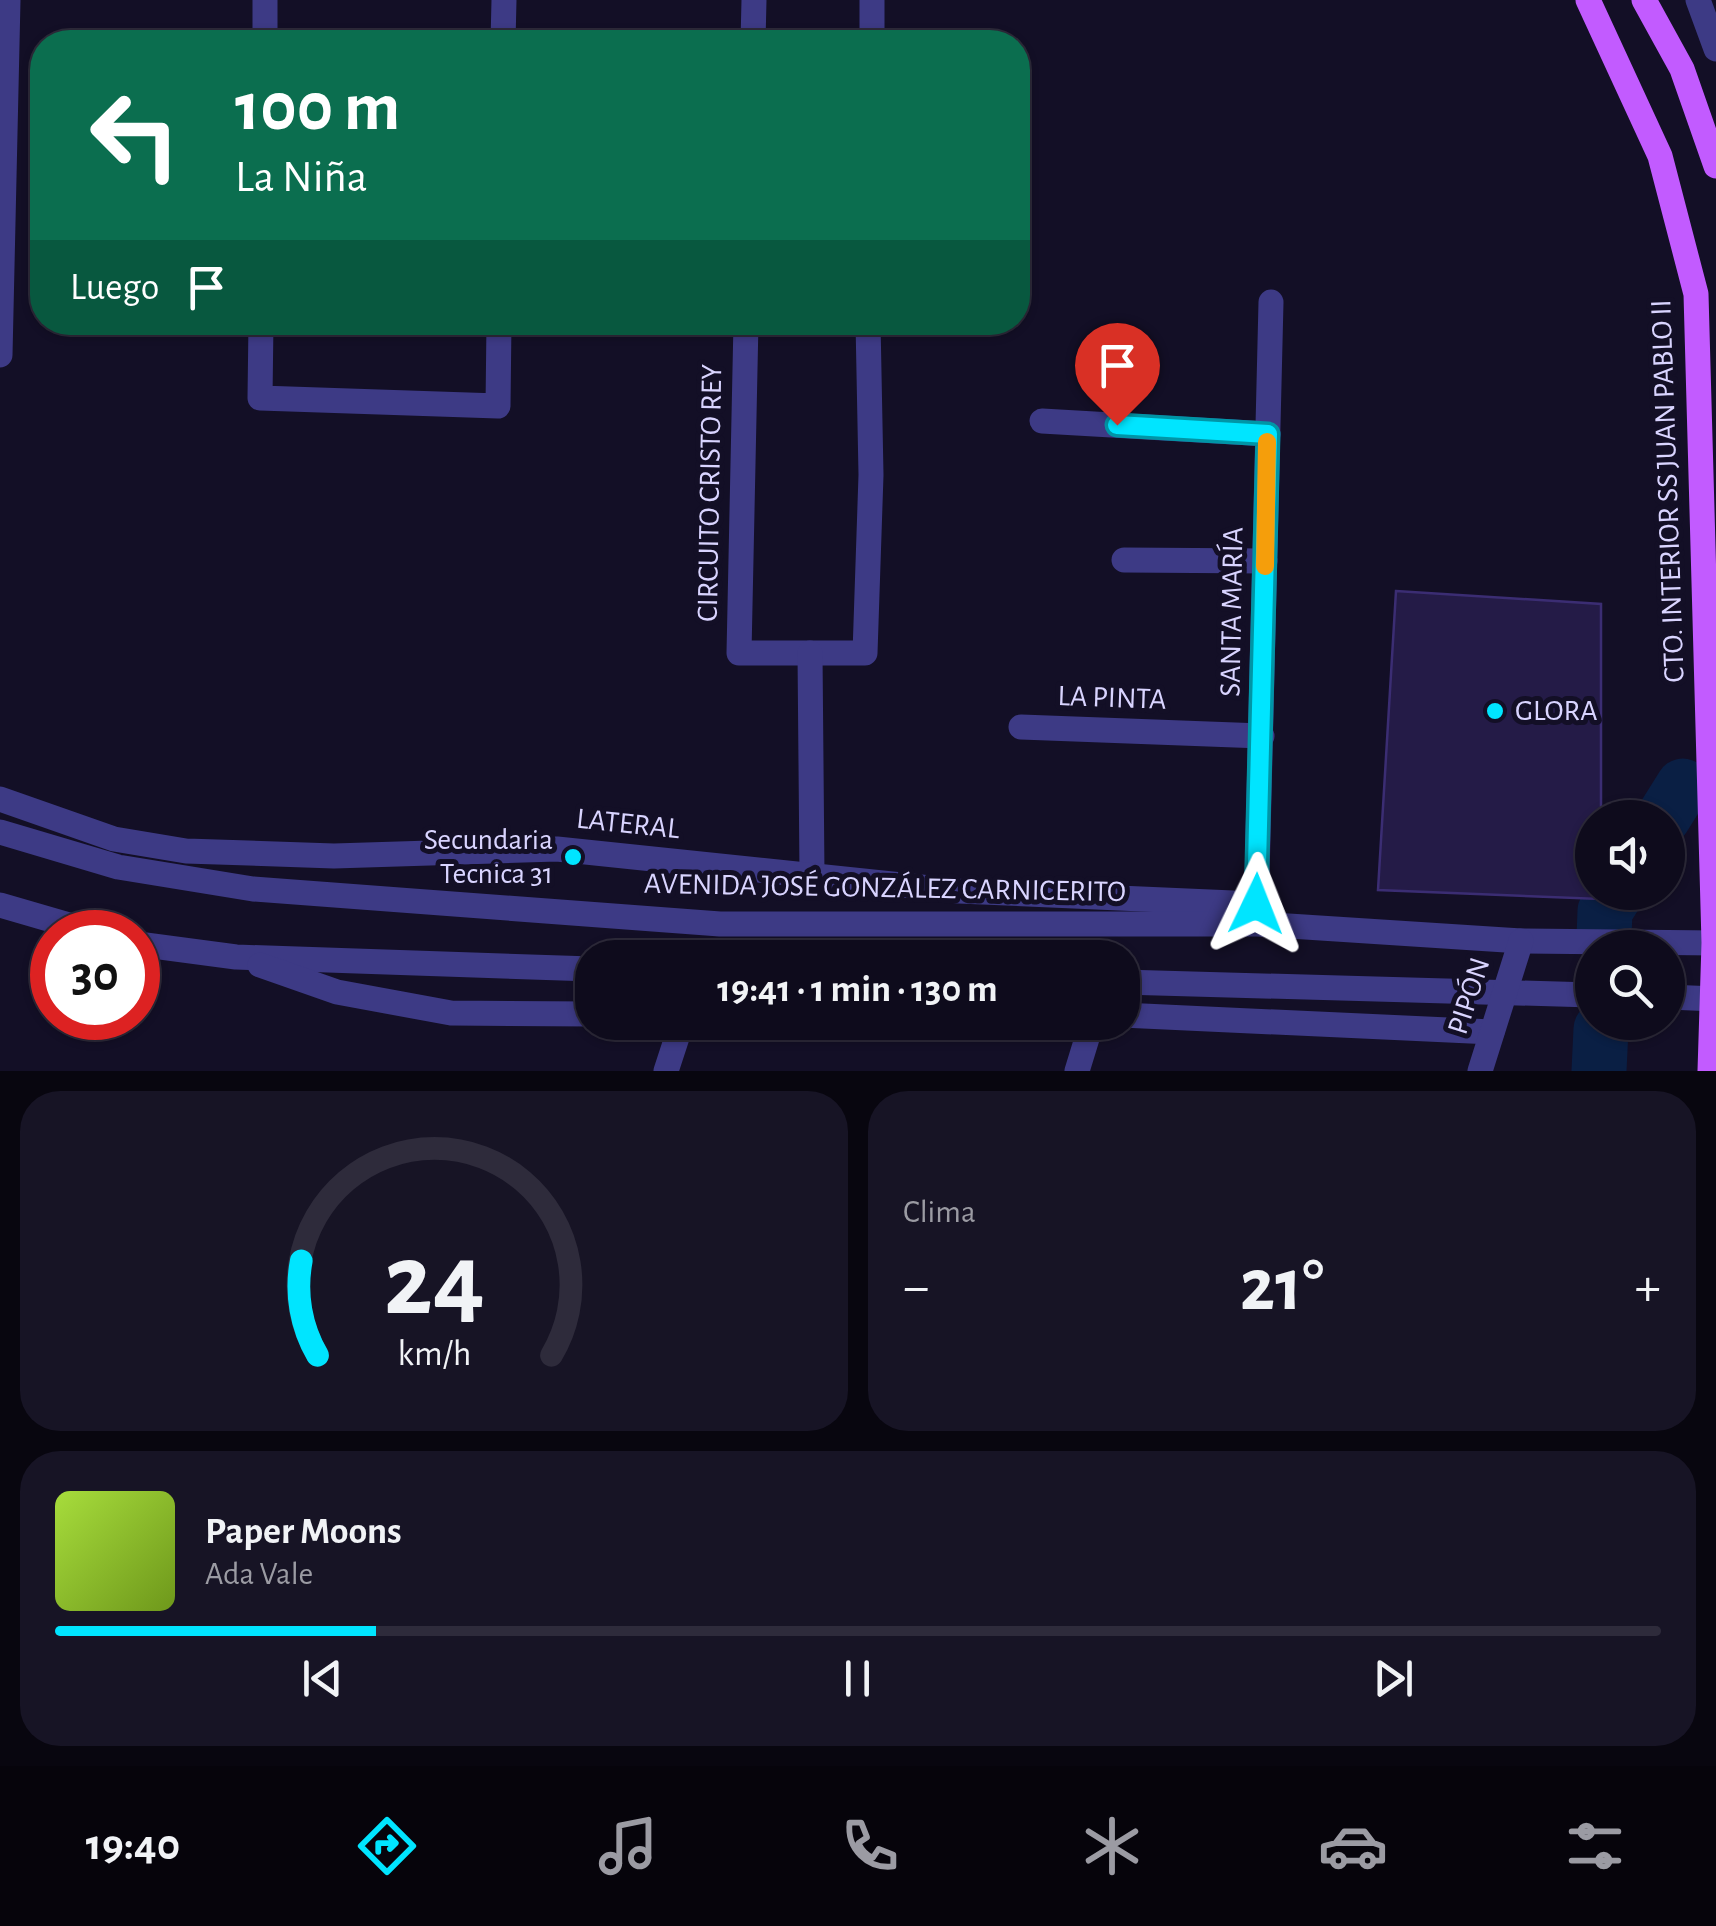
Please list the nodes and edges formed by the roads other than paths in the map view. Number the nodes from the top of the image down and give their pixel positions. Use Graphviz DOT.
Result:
graph roads {
  1 [pos="8,0"];
  2 [pos="265,0"];
  3 [pos="504,0"];
  4 [pos="754,0"];
  5 [pos="872,0"];
  6 [pos="1588,0"];
  7 [pos="1644,0"];
  8 [pos="1698,0"];
  9 [pos="265,30"];
  10 [pos="503,30"];
  11 [pos="753,30"];
  12 [pos="872,30"];
  13 [pos="1716,48"];
  14 [pos="1716,166"];
  15 [pos="2,200"];
  16 [pos="1270,302"];
  17 [pos="261,335"];
  18 [pos="499,335"];
  19 [pos="746,335"];
  20 [pos="868,335"];
  21 [pos="0,355"];
  22 [pos="1042,421"];
  23 [pos="1268,434"];
  24 [pos="1124,560"];
  25 [pos="1265,561"];
  26 [pos="810,653"];
  27 [pos="1021,727"];
  28 [pos="1262,736"];
  29 [pos="0,799"];
  30 [pos="0,832"];
  31 [pos="812,876"];
  32 [pos="0,905"];
  33 [pos="30,914"];
  34 [pos="1256,914"];
  35 [pos="1521,941"];
  36 [pos="1715,942"];
  37 [pos="160,947"];
  38 [pos="236,957"];
  39 [pos="575,968"];
  40 [pos="1140,982"];
  41 [pos="1504,991"];
  42 [pos="1575,993"];
  43 [pos="1685,998"];
  44 [pos="1715,999"];
  45 [pos="575,1014"];
  46 [pos="1140,1016"];
  47 [pos="1492,1032"];
  48 [pos="676,1040"];
  49 [pos="1086,1040"];
  50 [pos="666,1071"];
  51 [pos="1077,1071"];
  52 [pos="1480,1071"];
  53 [pos="1710,1071"];
  1 -- 15 [label="street"];
  2 -- 9 [label="street"];
  3 -- 10 [label="street"];
  4 -- 11 [label="street"];
  5 -- 12 [label="street"];
  6 -- 36 [label="main road, CTO. INTERIOR SS JUAN PABLO II"];
  7 -- 14 [label="main road"];
  8 -- 13 [label="street"];
  15 -- 21 [label="street"];
  16 -- 23 [label="street, SANTA MARÍA"];
  17 -- 18 [label="street"];
  19 -- 26 [label="street, CIRCUITO CRISTO REY"];
  20 -- 26 [label="street, CIRCUITO CRISTO REY"];
  22 -- 23 [label="street"];
  23 -- 25 [label="street, SANTA MARÍA"];
  24 -- 25 [label="street"];
  25 -- 28 [label="street, SANTA MARÍA"];
  26 -- 31 [label="street"];
  27 -- 28 [label="street, LA PINTA"];
  28 -- 34 [label="street, SANTA MARÍA"];
  29 -- 31 [label="street, LATERAL"];
  30 -- 34 [label="street, AVENIDA JOSÉ GONZÁLEZ CARNICERITO"];
  31 -- 34 [label="street, LATERAL"];
  32 -- 33 [label="street"];
  34 -- 35 [label="street, AVENIDA JOSÉ GONZÁLEZ CARNICERITO"];
  35 -- 36 [label="street, AVENIDA JOSÉ GONZÁLEZ CARNICERITO"];
  35 -- 41 [label="street, PIPÓN"];
  36 -- 44 [label="main road, CTO. INTERIOR SS JUAN PABLO II"];
  37 -- 38 [label="street"];
  38 -- 39 [label="street"];
  38 -- 45 [label="street"];
  40 -- 41 [label="street"];
  41 -- 42 [label="street"];
  41 -- 47 [label="street, PIPÓN"];
  43 -- 44 [label="street"];
  44 -- 53 [label="main road, CTO. INTERIOR SS JUAN PABLO II"];
  46 -- 47 [label="street"];
  47 -- 52 [label="street, PIPÓN"];
  48 -- 50 [label="street"];
  49 -- 51 [label="street"];
}
